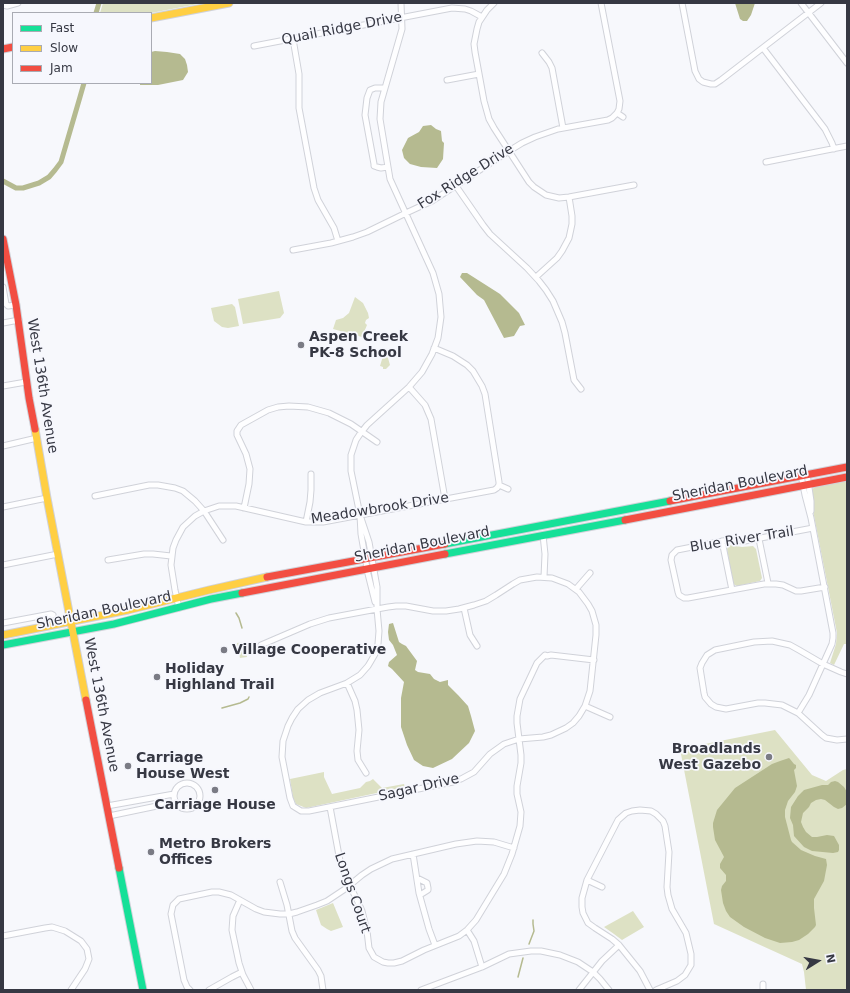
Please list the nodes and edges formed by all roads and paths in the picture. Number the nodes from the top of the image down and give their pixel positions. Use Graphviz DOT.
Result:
graph roads {
  1 [pos="18,3"];
  2 [pos="229,3"];
  3 [pos="494,3"];
  4 [pos="601,3"];
  5 [pos="682,3"];
  6 [pos="801,3"];
  7 [pos="821,3"];
  8 [pos="3,5"];
  9 [pos="400,5"];
  10 [pos="808,13"];
  11 [pos="402,17"];
  12 [pos="482,17"];
  13 [pos="152,18"];
  14 [pos="293,38"];
  15 [pos="254,46"];
  16 [pos="763,48"];
  17 [pos="542,53"];
  18 [pos="847,63"];
  19 [pos="479,74"];
  20 [pos="447,80"];
  21 [pos="385,88"];
  22 [pos="617,113"];
  23 [pos="623,117"];
  24 [pos="563,128"];
  25 [pos="847,146"];
  26 [pos="834,149"];
  27 [pos="509,151"];
  28 [pos="766,162"];
  29 [pos="388,167"];
  30 [pos="634,185"];
  31 [pos="456,186"];
  32 [pos="569,197"];
  33 [pos="406,213"];
  34 [pos="3,240"];
  35 [pos="338,241"];
  36 [pos="293,250"];
  37 [pos="536,277"];
  38 [pos="3,287"];
  39 [pos="16,305"];
  40 [pos="19,320"];
  41 [pos="3,323"];
  42 [pos="434,348"];
  43 [pos="26,382"];
  44 [pos="3,386"];
  45 [pos="409,387"];
  46 [pos="581,389"];
  47 [pos="361,432"];
  48 [pos="37,438"];
  49 [pos="377,442"];
  50 [pos="3,446"];
  51 [pos="847,467"];
  52 [pos="311,474"];
  53 [pos="804,475"];
  54 [pos="847,477"];
  55 [pos="499,485"];
  56 [pos="806,485"];
  57 [pos="508,489"];
  58 [pos="95,496"];
  59 [pos="47,498"];
  60 [pos="445,499"];
  61 [pos="3,507"];
  62 [pos="244,508"];
  63 [pos="204,511"];
  64 [pos="360,515"];
  65 [pos="306,522"];
  66 [pos="813,528"];
  67 [pos="543,535"];
  68 [pos="760,539"];
  69 [pos="223,540"];
  70 [pos="722,541"];
  71 [pos="58,554"];
  72 [pos="171,556"];
  73 [pos="368,559"];
  74 [pos="108,560"];
  75 [pos="3,565"];
  76 [pos="370,568"];
  77 [pos="590,572"];
  78 [pos="544,577"];
  79 [pos="768,583"];
  80 [pos="824,588"];
  81 [pos="576,589"];
  82 [pos="732,590"];
  83 [pos="176,598"];
  84 [pos="179,608"];
  85 [pos="464,608"];
  86 [pos="377,609"];
  87 [pos="53,615"];
  88 [pos="71,621"];
  89 [pos="3,624"];
  90 [pos="73,632"];
  91 [pos="3,635"];
  92 [pos="261,645"];
  93 [pos="3,646"];
  94 [pos="477,646"];
  95 [pos="594,660"];
  96 [pos="823,664"];
  97 [pos="847,674"];
  98 [pos="347,683"];
  99 [pos="586,706"];
  100 [pos="798,714"];
  101 [pos="610,717"];
  102 [pos="519,739"];
  103 [pos="847,739"];
  104 [pos="366,773"];
  105 [pos="174,794"];
  106 [pos="176,802"];
  107 [pos="107,806"];
  108 [pos="330,807"];
  109 [pos="297,809"];
  110 [pos="294,814"];
  111 [pos="109,816"];
  112 [pos="514,848"];
  113 [pos="413,854"];
  114 [pos="417,878"];
  115 [pos="587,880"];
  116 [pos="280,882"];
  117 [pos="349,885"];
  118 [pos="602,887"];
  119 [pos="420,895"];
  120 [pos="240,900"];
  121 [pos="289,914"];
  122 [pos="467,930"];
  123 [pos="3,936"];
  124 [pos="435,945"];
  125 [pos="619,945"];
  126 [pos="482,967"];
  127 [pos="242,972"];
  128 [pos="593,972"];
  129 [pos="187,989"];
  130 [pos="71,990"];
  131 [pos="143,990"];
  132 [pos="209,990"];
  133 [pos="251,990"];
  134 [pos="323,990"];
  135 [pos="421,990"];
  136 [pos="579,990"];
  137 [pos="609,990"];
  138 [pos="650,990"];
  139 [pos="656,990"];
  1 -- 8 [label="street"];
  2 -- 13 [label="main road"];
  3 -- 12 [label="street"];
  4 -- 22 [label="street"];
  5 -- 16 [label="street"];
  6 -- 10 [label="street"];
  7 -- 10 [label="street"];
  9 -- 11 [label="street"];
  10 -- 16 [label="street"];
  10 -- 18 [label="street"];
  11 -- 12 [label="street, Quail Ridge Drive"];
  11 -- 14 [label="street, Quail Ridge Drive"];
  11 -- 21 [label="street"];
  12 -- 19 [label="street"];
  14 -- 15 [label="street, Quail Ridge Drive"];
  14 -- 35 [label="street"];
  16 -- 26 [label="street"];
  17 -- 24 [label="street"];
  19 -- 20 [label="street"];
  19 -- 27 [label="street"];
  21 -- 29 [label="street"];
  21 -- 29 [label="street"];
  22 -- 23 [label="street"];
  22 -- 24 [label="street, Fox Ridge Drive"];
  24 -- 27 [label="street, Fox Ridge Drive"];
  25 -- 26 [label="street"];
  26 -- 28 [label="street"];
  27 -- 31 [label="street, Fox Ridge Drive"];
  27 -- 32 [label="street"];
  29 -- 33 [label="street"];
  30 -- 32 [label="street"];
  31 -- 33 [label="street, Fox Ridge Drive"];
  31 -- 37 [label="street"];
  32 -- 37 [label="street"];
  33 -- 35 [label="street, Fox Ridge Drive"];
  33 -- 42 [label="street"];
  34 -- 39 [label="main road, West 136th Avenue"];
  35 -- 36 [label="street, Fox Ridge Drive"];
  37 -- 46 [label="street"];
  38 -- 39 [label="street, West 136th Avenue"];
  39 -- 40 [label="main road, West 136th Avenue"];
  40 -- 41 [label="street"];
  40 -- 43 [label="main road, West 136th Avenue"];
  42 -- 45 [label="street"];
  42 -- 55 [label="street"];
  43 -- 44 [label="street"];
  43 -- 48 [label="main road, West 136th Avenue"];
  45 -- 47 [label="street"];
  45 -- 60 [label="street"];
  47 -- 49 [label="street"];
  47 -- 62 [label="street"];
  47 -- 64 [label="street"];
  48 -- 50 [label="street"];
  48 -- 59 [label="main road, West 136th Avenue"];
  51 -- 53 [label="main road, Sheridan Boulevard"];
  52 -- 65 [label="street"];
  53 -- 56 [label="street"];
  53 -- 73 [label="main road, Sheridan Boulevard"];
  54 -- 56 [label="main road, Sheridan Boulevard"];
  55 -- 57 [label="street"];
  55 -- 60 [label="street, Meadowbrook Drive"];
  56 -- 66 [label="street"];
  56 -- 67 [label="main road, Sheridan Boulevard"];
  58 -- 63 [label="street"];
  59 -- 61 [label="street"];
  59 -- 71 [label="main road, West 136th Avenue"];
  60 -- 64 [label="street, Meadowbrook Drive"];
  62 -- 63 [label="street, Meadowbrook Drive"];
  62 -- 65 [label="street, Meadowbrook Drive"];
  63 -- 69 [label="street"];
  63 -- 72 [label="street, Meadowbrook Drive"];
  64 -- 65 [label="street, Meadowbrook Drive"];
  64 -- 73 [label="street"];
  66 -- 68 [label="street, Blue River Trail"];
  66 -- 80 [label="street"];
  67 -- 76 [label="main road, Sheridan Boulevard"];
  67 -- 78 [label="street"];
  68 -- 70 [label="street, Blue River Trail"];
  68 -- 79 [label="street"];
  70 -- 82 [label="street"];
  70 -- 82 [label="street, Blue River Trail"];
  71 -- 75 [label="street"];
  71 -- 88 [label="main road, West 136th Avenue"];
  72 -- 74 [label="street"];
  72 -- 83 [label="street, Meadowbrook Drive"];
  73 -- 76 [label="street"];
  73 -- 83 [label="main road, Sheridan Boulevard"];
  76 -- 84 [label="main road, Sheridan Boulevard"];
  76 -- 86 [label="street"];
  77 -- 81 [label="street"];
  78 -- 81 [label="street"];
  78 -- 85 [label="street"];
  79 -- 80 [label="street, Blue River Trail"];
  79 -- 82 [label="street, Blue River Trail"];
  80 -- 96 [label="street"];
  81 -- 95 [label="street"];
  83 -- 84 [label="street, Meadowbrook Drive"];
  83 -- 88 [label="main road, Sheridan Boulevard"];
  84 -- 90 [label="main road, Sheridan Boulevard"];
  85 -- 86 [label="street"];
  85 -- 94 [label="street"];
  86 -- 92 [label="street"];
  86 -- 98 [label="street"];
  87 -- 89 [label="street, Sheridan Boulevard"];
  88 -- 90 [label="main road, West 136th Avenue"];
  88 -- 91 [label="main road, Sheridan Boulevard"];
  90 -- 93 [label="main road, Sheridan Boulevard"];
  90 -- 107 [label="main road, West 136th Avenue"];
  95 -- 99 [label="street"];
  95 -- 102 [label="street, Longs Court"];
  96 -- 97 [label="street"];
  96 -- 100 [label="street"];
  96 -- 100 [label="street"];
  98 -- 104 [label="street"];
  98 -- 109 [label="street"];
  99 -- 101 [label="street"];
  99 -- 102 [label="street, Sagar Drive"];
  100 -- 103 [label="street"];
  102 -- 108 [label="street, Sagar Drive"];
  102 -- 112 [label="street, Longs Court"];
  105 -- 106 [label="street"];
  105 -- 106 [label="street"];
  105 -- 107 [label="street"];
  106 -- 111 [label="street"];
  107 -- 111 [label="main road, West 136th Avenue"];
  108 -- 109 [label="street, Sagar Drive"];
  108 -- 117 [label="street, Longs Court"];
  109 -- 110 [label="street"];
  111 -- 131 [label="main road, West 136th Avenue"];
  112 -- 113 [label="street"];
  112 -- 122 [label="street, Longs Court"];
  113 -- 114 [label="street"];
  113 -- 117 [label="street"];
  114 -- 119 [label="street"];
  114 -- 119 [label="street"];
  115 -- 118 [label="street"];
  115 -- 125 [label="street"];
  115 -- 139 [label="street"];
  116 -- 121 [label="street"];
  117 -- 121 [label="street"];
  117 -- 124 [label="street, Longs Court"];
  119 -- 124 [label="street"];
  120 -- 121 [label="street"];
  120 -- 127 [label="street"];
  120 -- 129 [label="street"];
  121 -- 134 [label="street"];
  122 -- 124 [label="street, Longs Court"];
  122 -- 126 [label="street"];
  123 -- 130 [label="street"];
  125 -- 128 [label="street"];
  125 -- 138 [label="street"];
  126 -- 128 [label="street"];
  126 -- 135 [label="street"];
  127 -- 132 [label="street"];
  127 -- 133 [label="street"];
  128 -- 136 [label="street"];
  128 -- 137 [label="street"];
}
